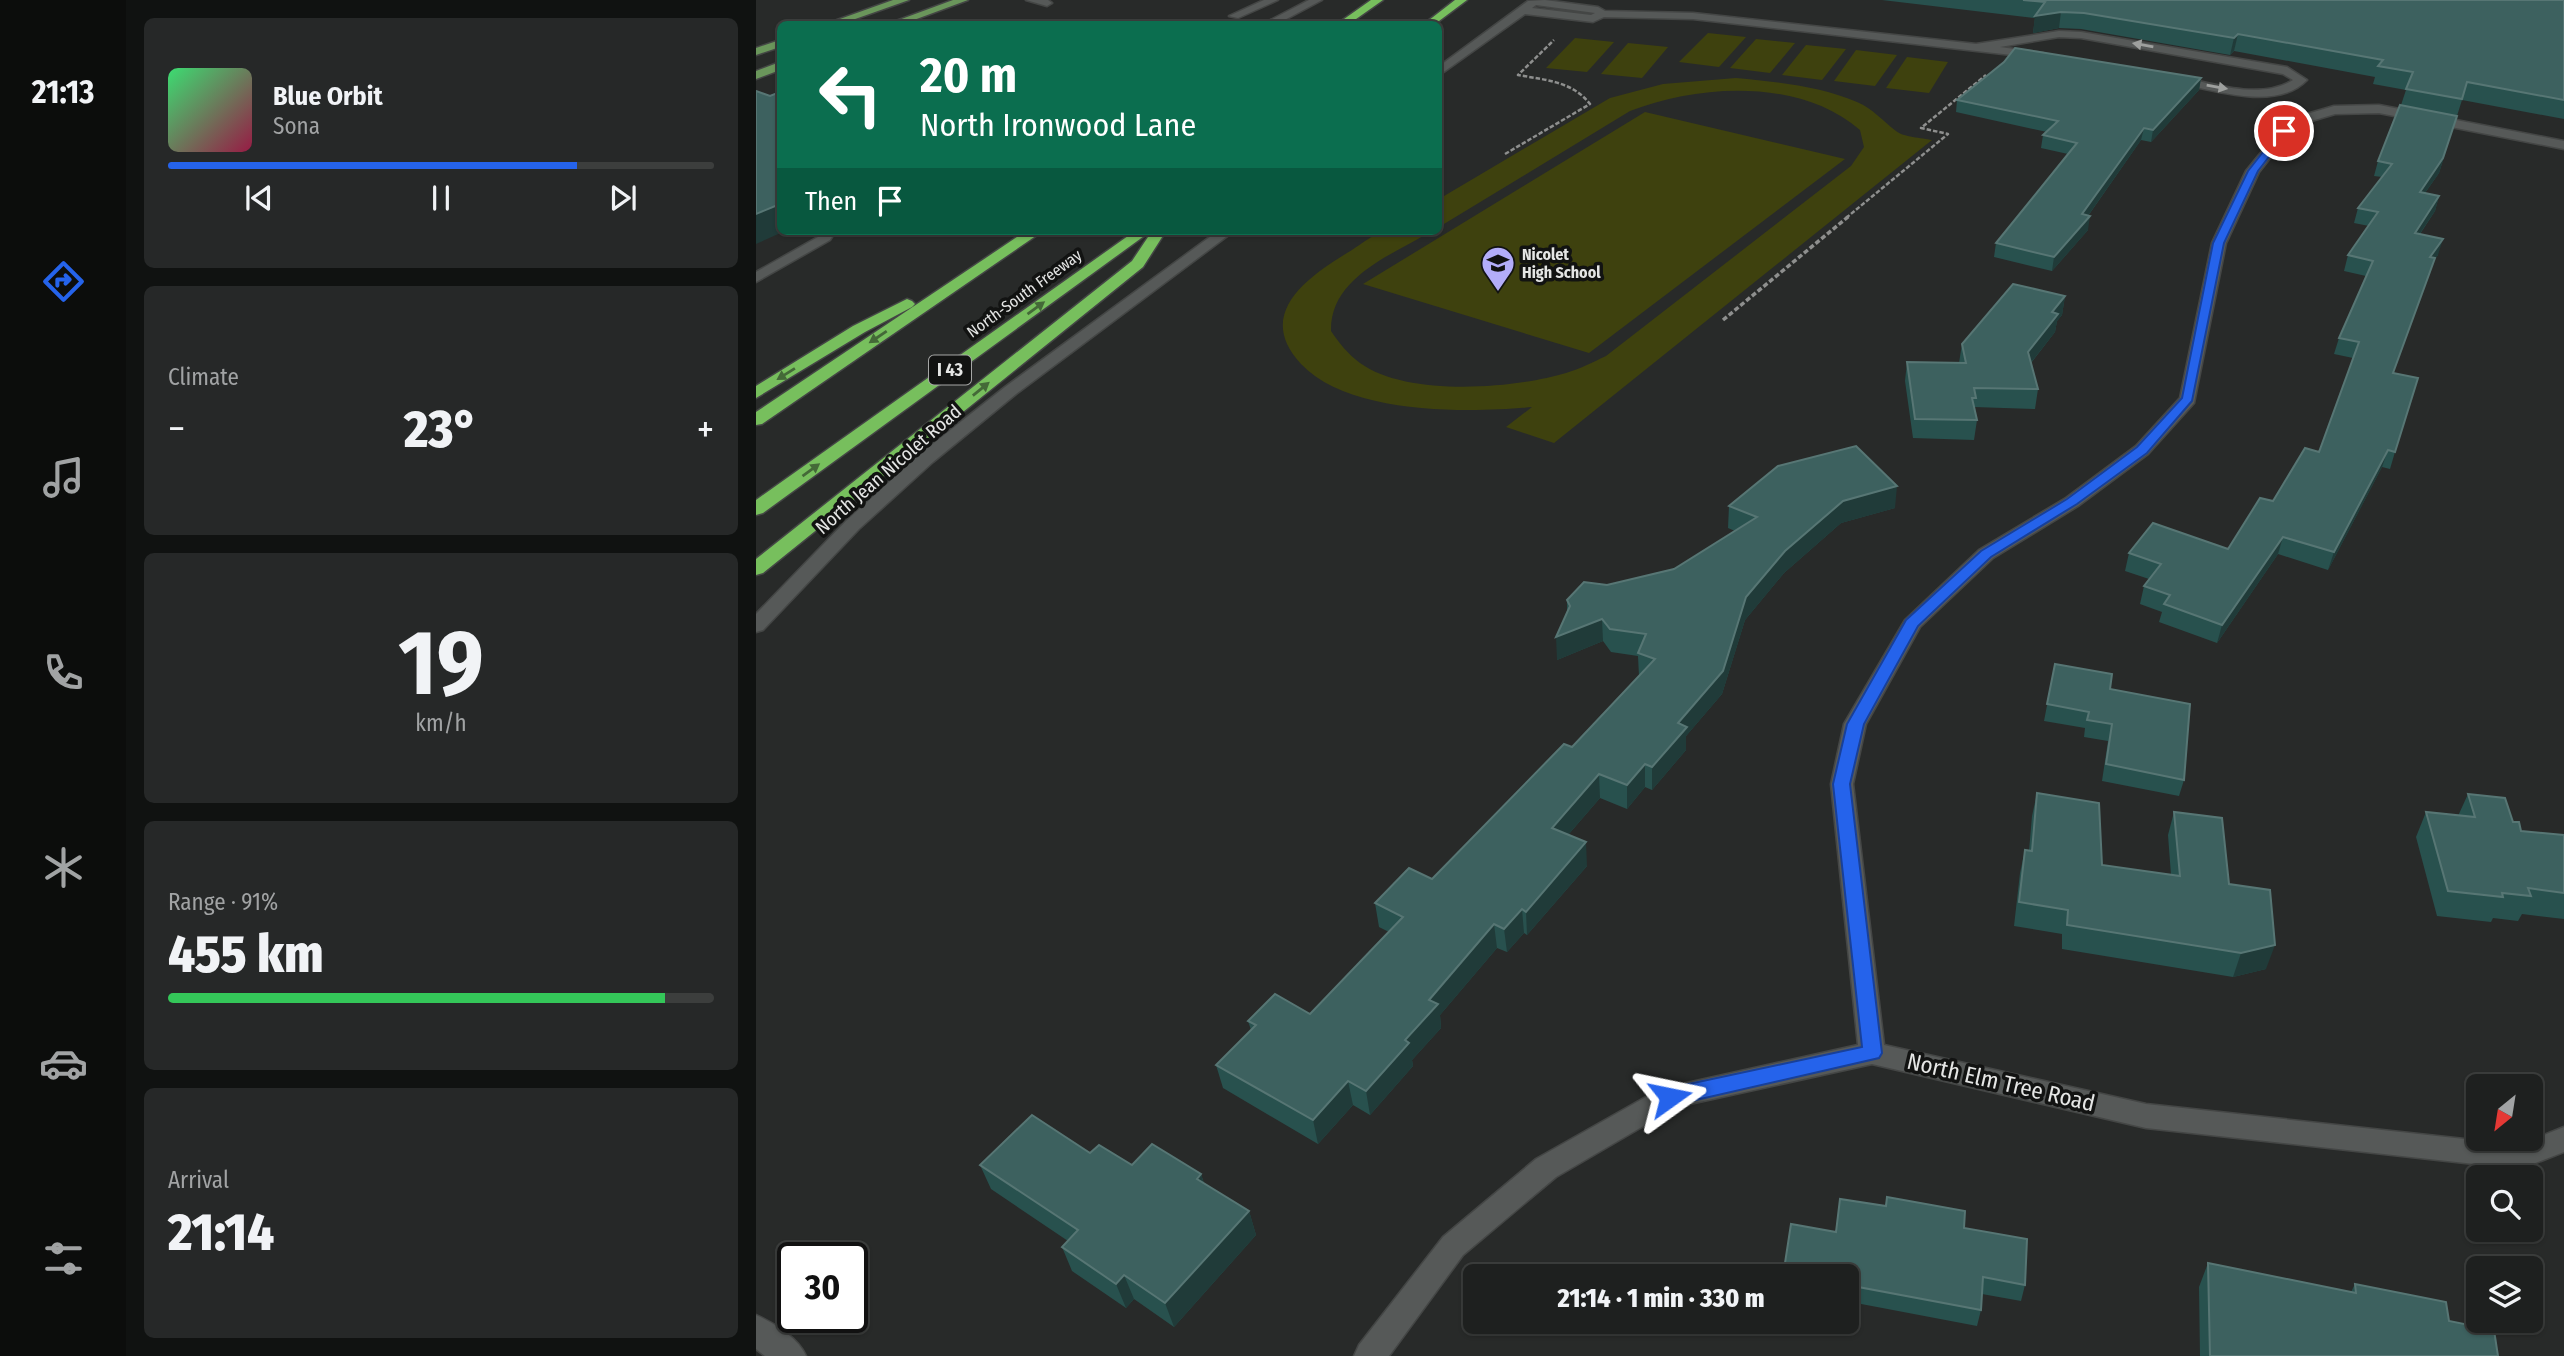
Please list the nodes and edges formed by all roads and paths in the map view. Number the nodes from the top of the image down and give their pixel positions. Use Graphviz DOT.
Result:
graph roads {
  1 [pos="904,0"];
  2 [pos="963,0"];
  3 [pos="1031,0"];
  4 [pos="1273,0"];
  5 [pos="1317,0"];
  6 [pos="1378,0"];
  7 [pos="1462,0"];
  8 [pos="1632,0"];
  9 [pos="1536,1"];
  10 [pos="1047,3"];
  11 [pos="1702,7"];
  12 [pos="1523,10"];
  13 [pos="1608,15"];
  14 [pos="1234,16"];
  15 [pos="1693,16"];
  16 [pos="841,21"];
  17 [pos="903,21"];
  18 [pos="1275,21"];
  19 [pos="1346,21"];
  20 [pos="1433,21"];
  21 [pos="1557,37"];
  22 [pos="777,44"];
  23 [pos="1980,47"];
  24 [pos="2004,50"];
  25 [pos="756,52"];
  26 [pos="2054,57"];
  27 [pos="777,67"];
  28 [pos="1442,70"];
  29 [pos="756,75"];
  30 [pos="2164,77"];
  31 [pos="2564,145"];
  32 [pos="1505,154"];
  33 [pos="1030,235"];
  34 [pos="1138,235"];
  35 [pos="1156,235"];
  36 [pos="1222,235"];
  37 [pos="825,237"];
  38 [pos="996,258"];
  39 [pos="756,278"];
  40 [pos="1723,320"];
  41 [pos="756,393"];
  42 [pos="756,420"];
  43 [pos="756,509"];
  44 [pos="756,569"];
  45 [pos="756,626"];
  46 [pos="1872,1053"];
  47 [pos="2564,1139"];
  48 [pos="756,1330"];
  49 [pos="790,1356"];
  50 [pos="1370,1356"];
  1 -- 16 [label="main road"];
  2 -- 17 [label="main road"];
  3 -- 10 [label="street"];
  4 -- 14 [label="street"];
  5 -- 18 [label="street"];
  6 -- 19 [label="highway"];
  7 -- 20 [label="highway"];
  8 -- 13 [label="street"];
  9 -- 12 [label="street"];
  9 -- 13 [label="street"];
  11 -- 15 [label="street"];
  12 -- 13 [label="street"];
  12 -- 28 [label="street"];
  13 -- 15 [label="street"];
  15 -- 23 [label="street"];
  21 -- 32 [label="path"];
  22 -- 25 [label="main road"];
  23 -- 24 [label="street"];
  30 -- 23 [label="street, one-way"];
  24 -- 26 [label="street"];
  24 -- 40 [label="path"];
  27 -- 29 [label="main road"];
  31 -- 46 [label="street"];
  33 -- 38 [label="highway"];
  43 -- 34 [label="highway, North-South Freeway / I 43, one-way"];
  44 -- 35 [label="highway, one-way"];
  36 -- 45 [label="street, North Jean Nicolet Road"];
  37 -- 39 [label="street"];
  38 -- 41 [label="highway, one-way"];
  38 -- 42 [label="highway, one-way"];
  46 -- 47 [label="street, North Elm Tree Road"];
  46 -- 50 [label="street, North Elm Tree Road"];
  48 -- 49 [label="street"];
}
